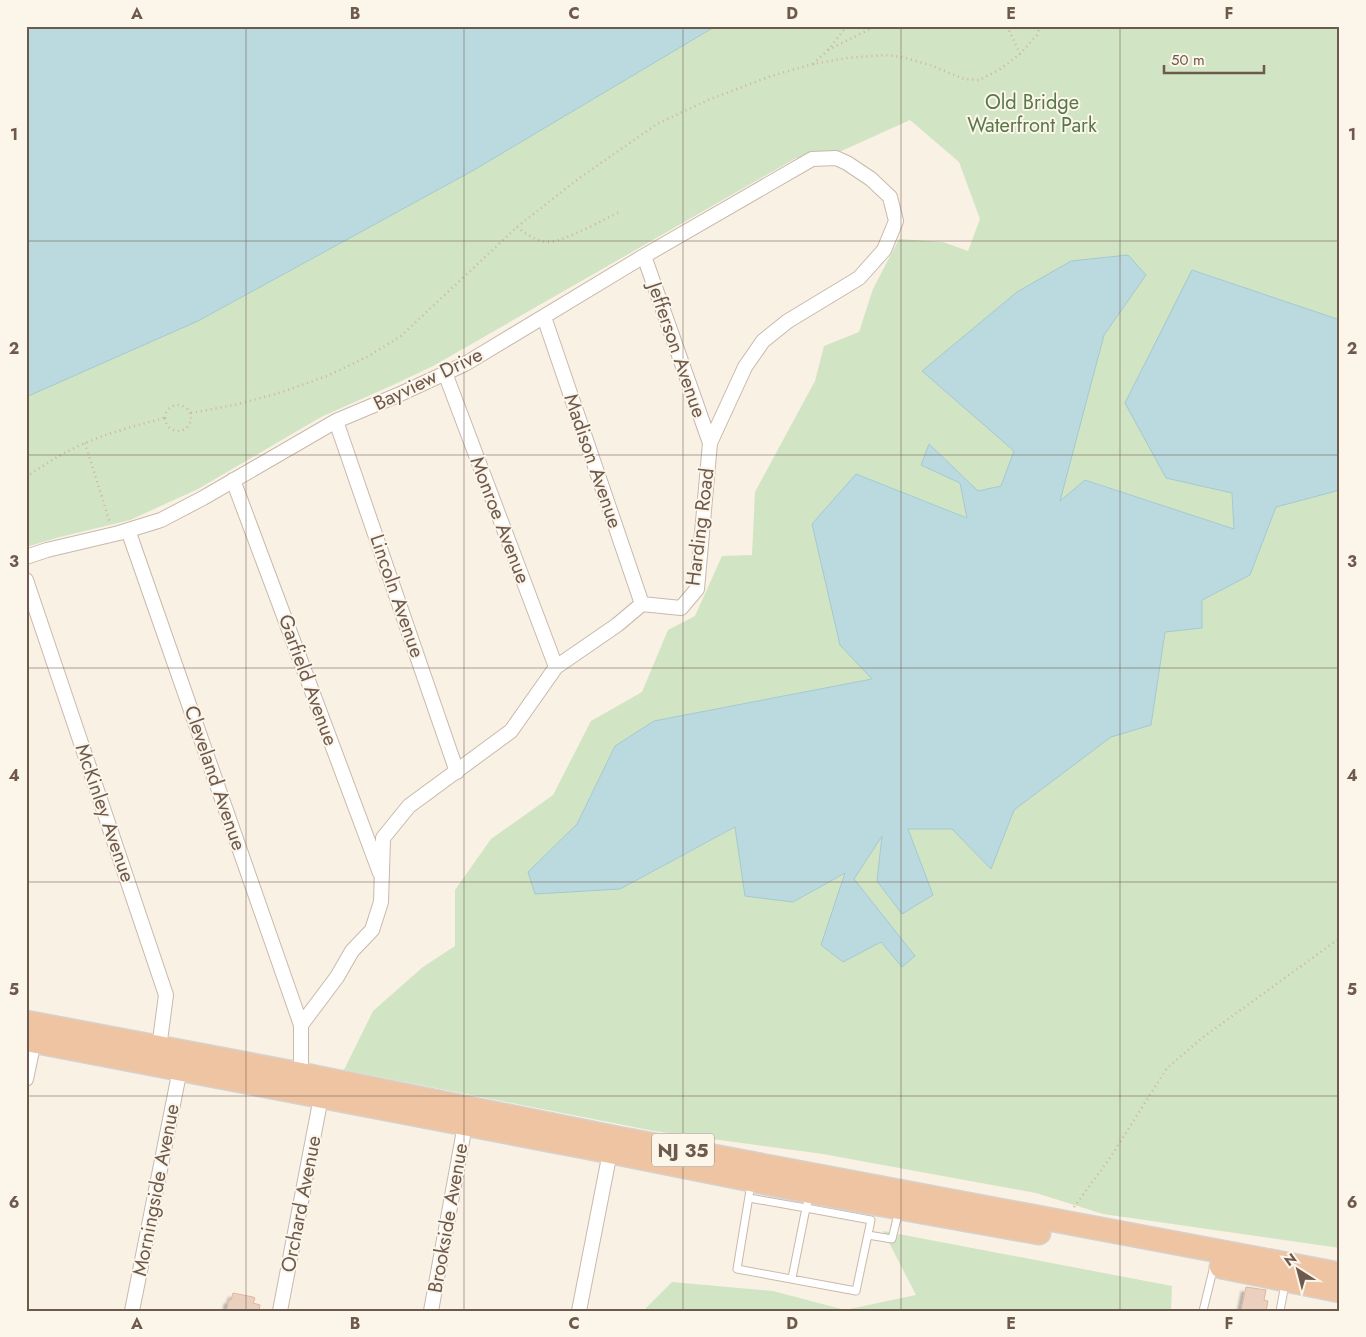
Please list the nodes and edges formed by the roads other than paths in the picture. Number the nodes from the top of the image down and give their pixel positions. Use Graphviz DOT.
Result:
graph roads {
  1 [pos="812,159"];
  2 [pos="644,256"];
  3 [pos="544,317"];
  4 [pos="445,373"];
  5 [pos="336,421"];
  6 [pos="710,443"];
  7 [pos="233,480"];
  8 [pos="128,530"];
  9 [pos="26,557"];
  10 [pos="26,580"];
  11 [pos="642,604"];
  12 [pos="556,667"];
  13 [pos="457,772"];
  14 [pos="382,879"];
  15 [pos="301,1025"];
  16 [pos="29,1034"];
  17 [pos="159,1048"];
  18 [pos="180,1069"];
  19 [pos="301,1074"];
  20 [pos="26,1079"];
  21 [pos="321,1096"];
  22 [pos="465,1125"];
  23 [pos="610,1152"];
  24 [pos="751,1190"];
  25 [pos="808,1200"];
  26 [pos="900,1208"];
  27 [pos="873,1212"];
  28 [pos="868,1234"];
  29 [pos="1214,1266"];
  30 [pos="1340,1274"];
  31 [pos="792,1278"];
  32 [pos="1286,1281"];
  33 [pos="1340,1291"];
  34 [pos="132,1311"];
  35 [pos="280,1311"];
  36 [pos="430,1311"];
  37 [pos="579,1311"];
  38 [pos="1203,1311"];
  39 [pos="1280,1311"];
  1 -- 2 [label="street, Bayview Drive"];
  1 -- 6 [label="street, Harding Road"];
  2 -- 3 [label="street, Bayview Drive"];
  2 -- 6 [label="street, Jefferson Avenue"];
  3 -- 4 [label="street, Bayview Drive"];
  3 -- 11 [label="street, Madison Avenue"];
  4 -- 5 [label="street, Bayview Drive"];
  4 -- 12 [label="street, Monroe Avenue"];
  5 -- 7 [label="street, Bayview Drive"];
  5 -- 13 [label="street, Lincoln Avenue"];
  6 -- 11 [label="street, Harding Road"];
  7 -- 8 [label="street, Bayview Drive"];
  7 -- 14 [label="street, Garfield Avenue"];
  8 -- 9 [label="street, Bayview Drive"];
  8 -- 15 [label="street, Cleveland Avenue"];
  10 -- 17 [label="street, McKinley Avenue"];
  11 -- 12 [label="street"];
  12 -- 13 [label="street"];
  13 -- 14 [label="street"];
  14 -- 15 [label="street"];
  15 -- 19 [label="street"];
  16 -- 17 [label="highway, NJ 35"];
  16 -- 18 [label="highway, NJ 35"];
  16 -- 20 [label="street"];
  17 -- 19 [label="highway, NJ 35"];
  18 -- 21 [label="highway, NJ 35"];
  18 -- 34 [label="street, Morningside Avenue"];
  19 -- 30 [label="highway, NJ 35"];
  21 -- 22 [label="highway, NJ 35"];
  21 -- 35 [label="street, Orchard Avenue"];
  22 -- 23 [label="highway, NJ 35"];
  22 -- 36 [label="street, Brookside Avenue"];
  23 -- 24 [label="highway, NJ 35"];
  23 -- 37 [label="street"];
  24 -- 25 [label="highway, NJ 35"];
  24 -- 31 [label="lane"];
  25 -- 27 [label="highway, NJ 35"];
  25 -- 31 [label="lane"];
  26 -- 27 [label="highway, NJ 35"];
  26 -- 28 [label="lane"];
  26 -- 29 [label="highway, NJ 35"];
  27 -- 28 [label="lane"];
  28 -- 31 [label="lane"];
  29 -- 32 [label="highway, NJ 35"];
  29 -- 38 [label="lane"];
  32 -- 33 [label="highway, NJ 35"];
  32 -- 39 [label="lane"];
}
